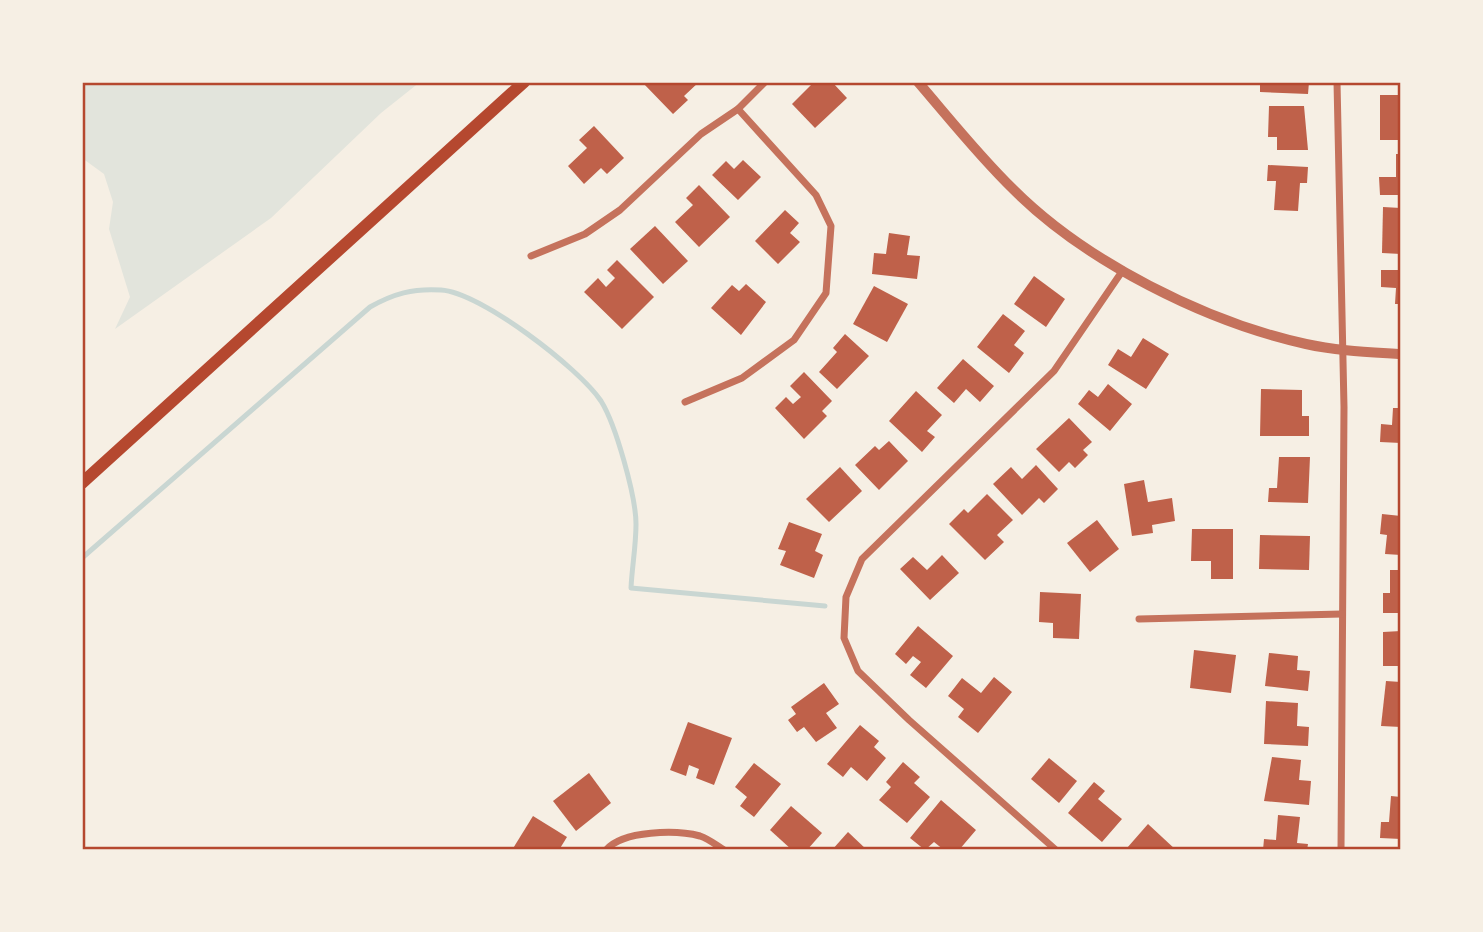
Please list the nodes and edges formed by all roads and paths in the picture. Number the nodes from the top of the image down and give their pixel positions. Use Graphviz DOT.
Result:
graph roads {
  1 [pos="524,82"];
  2 [pos="765,82"];
  3 [pos="918,82"];
  4 [pos="1337,82"];
  5 [pos="738,108"];
  6 [pos="531,256"];
  7 [pos="1122,270"];
  8 [pos="1342,349"];
  9 [pos="1401,354"];
  10 [pos="685,402"];
  11 [pos="82,482"];
  12 [pos="1342,614"];
  13 [pos="1139,619"];
  14 [pos="606,850"];
  15 [pos="724,850"];
  16 [pos="1056,850"];
  17 [pos="1341,850"];
  1 -- 11 [label="main road"];
  2 -- 5 [label="street"];
  3 -- 7 [label="street"];
  4 -- 8 [label="street"];
  5 -- 6 [label="street"];
  5 -- 10 [label="street"];
  7 -- 8 [label="street"];
  7 -- 16 [label="street"];
  8 -- 9 [label="street"];
  8 -- 12 [label="street"];
  12 -- 13 [label="street"];
  12 -- 17 [label="street"];
  14 -- 15 [label="street"];
}
